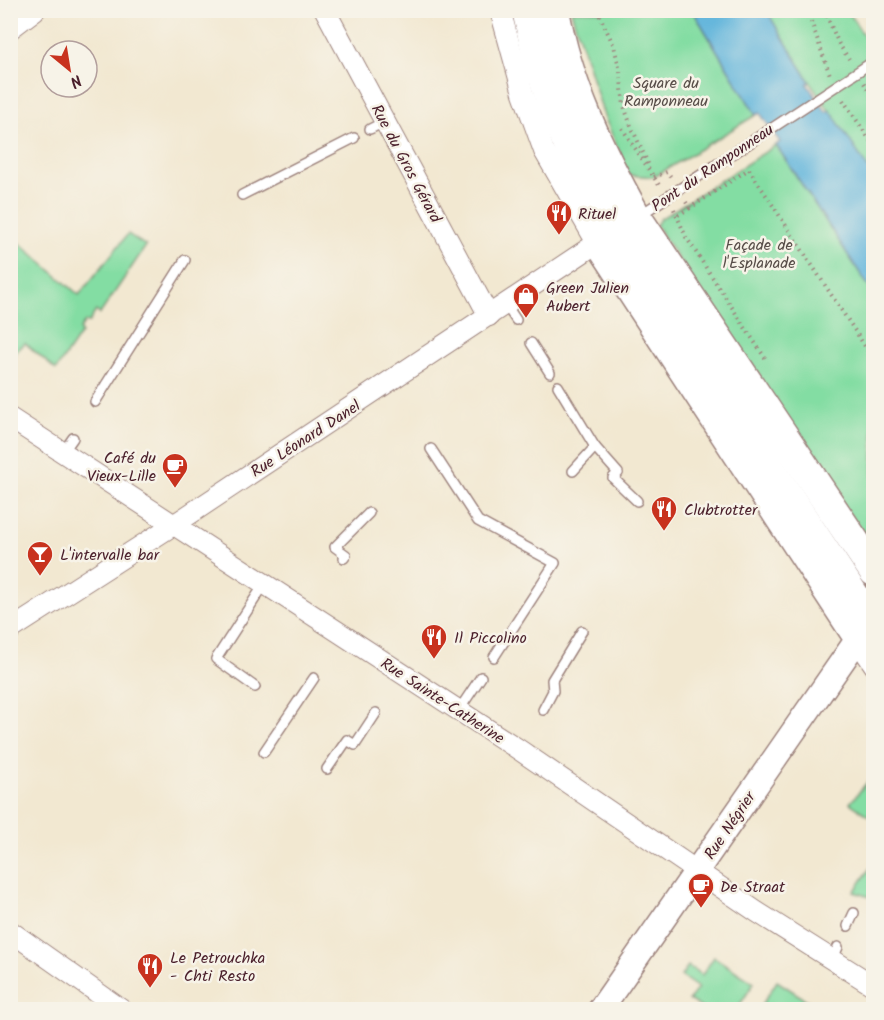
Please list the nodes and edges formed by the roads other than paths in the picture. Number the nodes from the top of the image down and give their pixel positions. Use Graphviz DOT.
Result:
graph roads {
  1 [pos="35,10"];
  2 [pos="325,10"];
  3 [pos="500,10"];
  4 [pos="527,10"];
  5 [pos="554,10"];
  6 [pos="10,29"];
  7 [pos="873,60"];
  8 [pos="354,138"];
  9 [pos="242,195"];
  10 [pos="616,231"];
  11 [pos="185,260"];
  12 [pos="489,316"];
  13 [pos="531,343"];
  14 [pos="550,373"];
  15 [pos="558,386"];
  16 [pos="95,402"];
  17 [pos="10,418"];
  18 [pos="596,447"];
  19 [pos="431,449"];
  20 [pos="573,471"];
  21 [pos="637,501"];
  22 [pos="369,513"];
  23 [pos="175,524"];
  24 [pos="344,558"];
  25 [pos="873,571"];
  26 [pos="265,583"];
  27 [pos="10,630"];
  28 [pos="582,631"];
  29 [pos="865,633"];
  30 [pos="494,657"];
  31 [pos="873,665"];
  32 [pos="481,677"];
  33 [pos="314,678"];
  34 [pos="255,687"];
  35 [pos="459,710"];
  36 [pos="543,710"];
  37 [pos="376,713"];
  38 [pos="264,752"];
  39 [pos="327,769"];
  40 [pos="697,871"];
  41 [pos="854,913"];
  42 [pos="848,926"];
  43 [pos="10,931"];
  44 [pos="873,986"];
  45 [pos="122,1010"];
  46 [pos="600,1010"];
  1 -- 6 [label="street"];
  2 -- 12 [label="street, Rue du Gros Gérard"];
  3 -- 10 [label="street"];
  4 -- 10 [label="main road"];
  5 -- 10 [label="main road"];
  7 -- 10 [label="lane, Pont du Ramponneau"];
  8 -- 9 [label="lane"];
  10 -- 12 [label="street, Rue Léonard Danel"];
  10 -- 25 [label="main road"];
  10 -- 29 [label="main road"];
  11 -- 16 [label="lane"];
  12 -- 23 [label="street, Rue Léonard Danel"];
  13 -- 14 [label="lane"];
  15 -- 18 [label="lane"];
  17 -- 23 [label="street, Rue Sainte-Catherine"];
  18 -- 20 [label="lane"];
  18 -- 21 [label="lane"];
  19 -- 30 [label="lane"];
  22 -- 24 [label="lane"];
  23 -- 26 [label="street, Rue Sainte-Catherine"];
  23 -- 27 [label="street, Rue Léonard Danel"];
  26 -- 34 [label="lane"];
  26 -- 35 [label="street, Rue Sainte-Catherine"];
  28 -- 36 [label="lane"];
  29 -- 31 [label="street"];
  29 -- 40 [label="street, Rue Négrier"];
  32 -- 35 [label="lane"];
  33 -- 38 [label="lane"];
  35 -- 40 [label="street, Rue Sainte-Catherine"];
  37 -- 39 [label="lane"];
  40 -- 44 [label="street, Rue Sainte-Catherine"];
  40 -- 46 [label="street, Rue Négrier"];
  41 -- 42 [label="lane"];
  43 -- 45 [label="street"];
}
